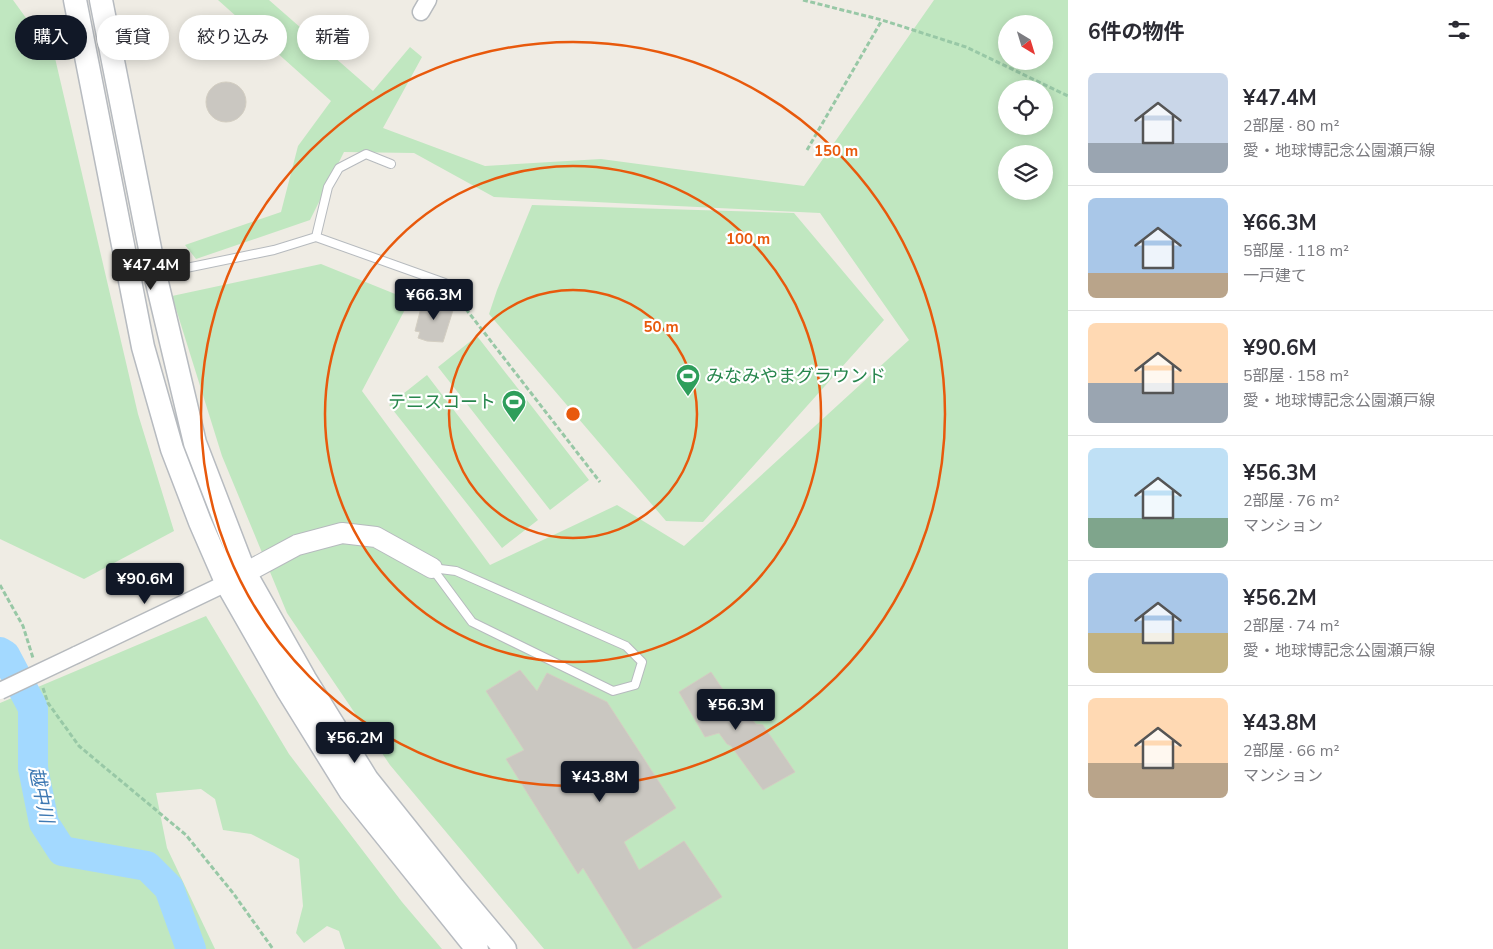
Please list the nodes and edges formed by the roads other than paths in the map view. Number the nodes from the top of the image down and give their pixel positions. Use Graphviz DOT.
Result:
graph roads {
  1 [pos="75,0"];
  2 [pos="102,0"];
  3 [pos="391,164"];
  4 [pos="316,237"];
  5 [pos="155,274"];
  6 [pos="445,283"];
  7 [pos="432,568"];
  8 [pos="236,578"];
  9 [pos="0,691"];
  10 [pos="477,949"];
  11 [pos="505,949"];
  1 -- 8 [label="main road"];
  2 -- 5 [label="main road"];
  3 -- 4 [label="lane"];
  4 -- 5 [label="lane"];
  4 -- 6 [label="lane"];
  5 -- 8 [label="main road"];
  7 -- 7 [label="lane"];
  7 -- 8 [label="street"];
  8 -- 9 [label="street, bridge"];
  8 -- 10 [label="main road"];
  8 -- 11 [label="main road"];
}
